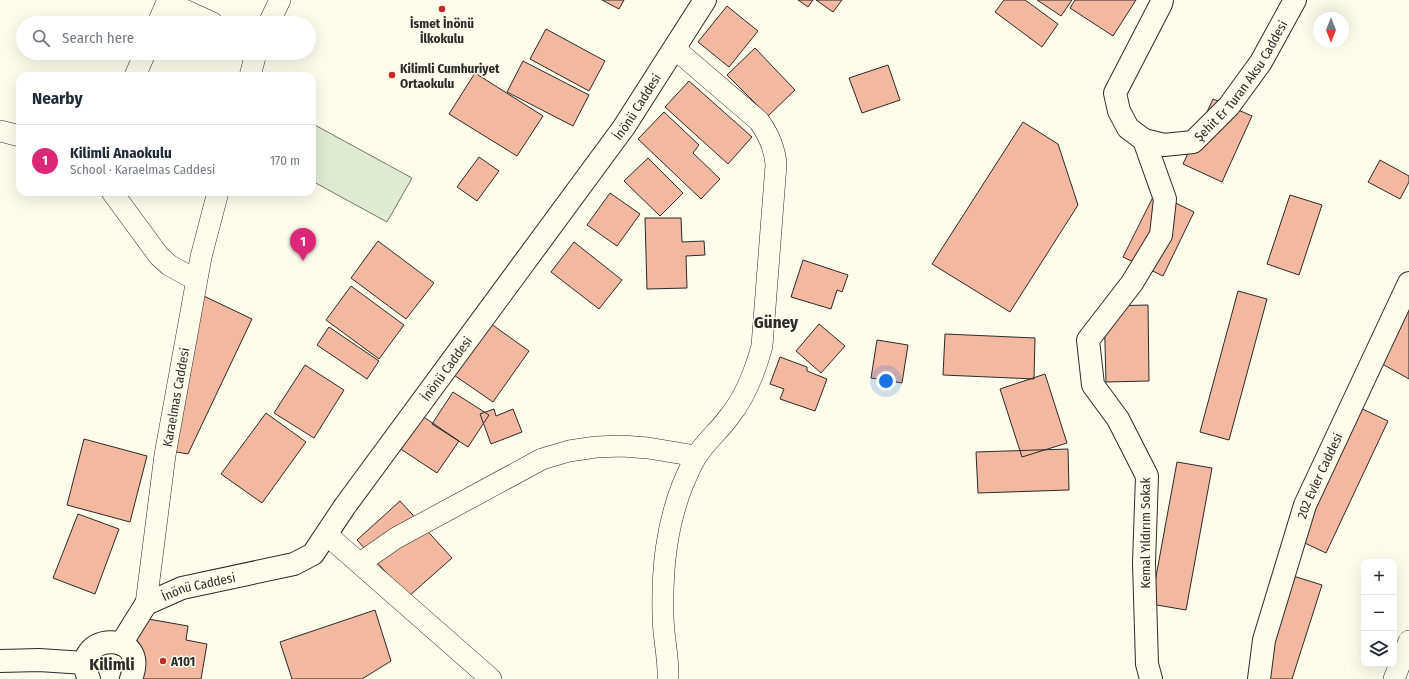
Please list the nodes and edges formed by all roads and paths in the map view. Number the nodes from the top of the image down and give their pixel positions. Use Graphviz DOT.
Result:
graph roads {
  1 [pos="280,0"];
  2 [pos="705,0"];
  3 [pos="1162,0"];
  4 [pos="1295,0"];
  5 [pos="161,16"];
  6 [pos="198,16"];
  7 [pos="272,16"];
  8 [pos="674,48"];
  9 [pos="142,60"];
  10 [pos="254,60"];
  11 [pos="137,72"];
  12 [pos="251,72"];
  13 [pos="0,130"];
  14 [pos="16,135"];
  15 [pos="1144,140"];
  16 [pos="115,196"];
  17 [pos="217,196"];
  18 [pos="196,280"];
  19 [pos="1409,282"];
  20 [pos="696,456"];
  21 [pos="326,534"];
  22 [pos="360,563"];
  23 [pos="146,604"];
  24 [pos="1409,641"];
  25 [pos="121,644"];
  26 [pos="0,661"];
  27 [pos="87,671"];
  28 [pos="131,679"];
  29 [pos="491,679"];
  30 [pos="668,679"];
  31 [pos="1151,679"];
  32 [pos="1258,679"];
  33 [pos="1394,679"];
  1 -- 7 [label="street"];
  2 -- 8 [label="main road, İnönü Caddesi"];
  3 -- 15 [label="main road, Şehit Er Turan Aksu Caddesi"];
  4 -- 15 [label="main road, Şehit Er Turan Aksu Caddesi"];
  5 -- 6 [label="street"];
  8 -- 20 [label="street"];
  8 -- 21 [label="main road, İnönü Caddesi"];
  9 -- 11 [label="street"];
  10 -- 12 [label="street"];
  13 -- 14 [label="street"];
  15 -- 31 [label="main road, Kemal Yıldırım Sokak"];
  16 -- 18 [label="street"];
  17 -- 18 [label="street, Karaelmas Caddesi"];
  18 -- 23 [label="street, Karaelmas Caddesi"];
  19 -- 32 [label="main road, 202 Evler Caddesi"];
  20 -- 22 [label="street"];
  20 -- 30 [label="street"];
  21 -- 22 [label="street"];
  21 -- 23 [label="main road, İnönü Caddesi"];
  22 -- 29 [label="street"];
  23 -- 25 [label="main road, İnönü Caddesi"];
  24 -- 33 [label="street"];
  25 -- 27 [label="main road"];
  25 -- 28 [label="main road"];
  26 -- 27 [label="main road"];
}
